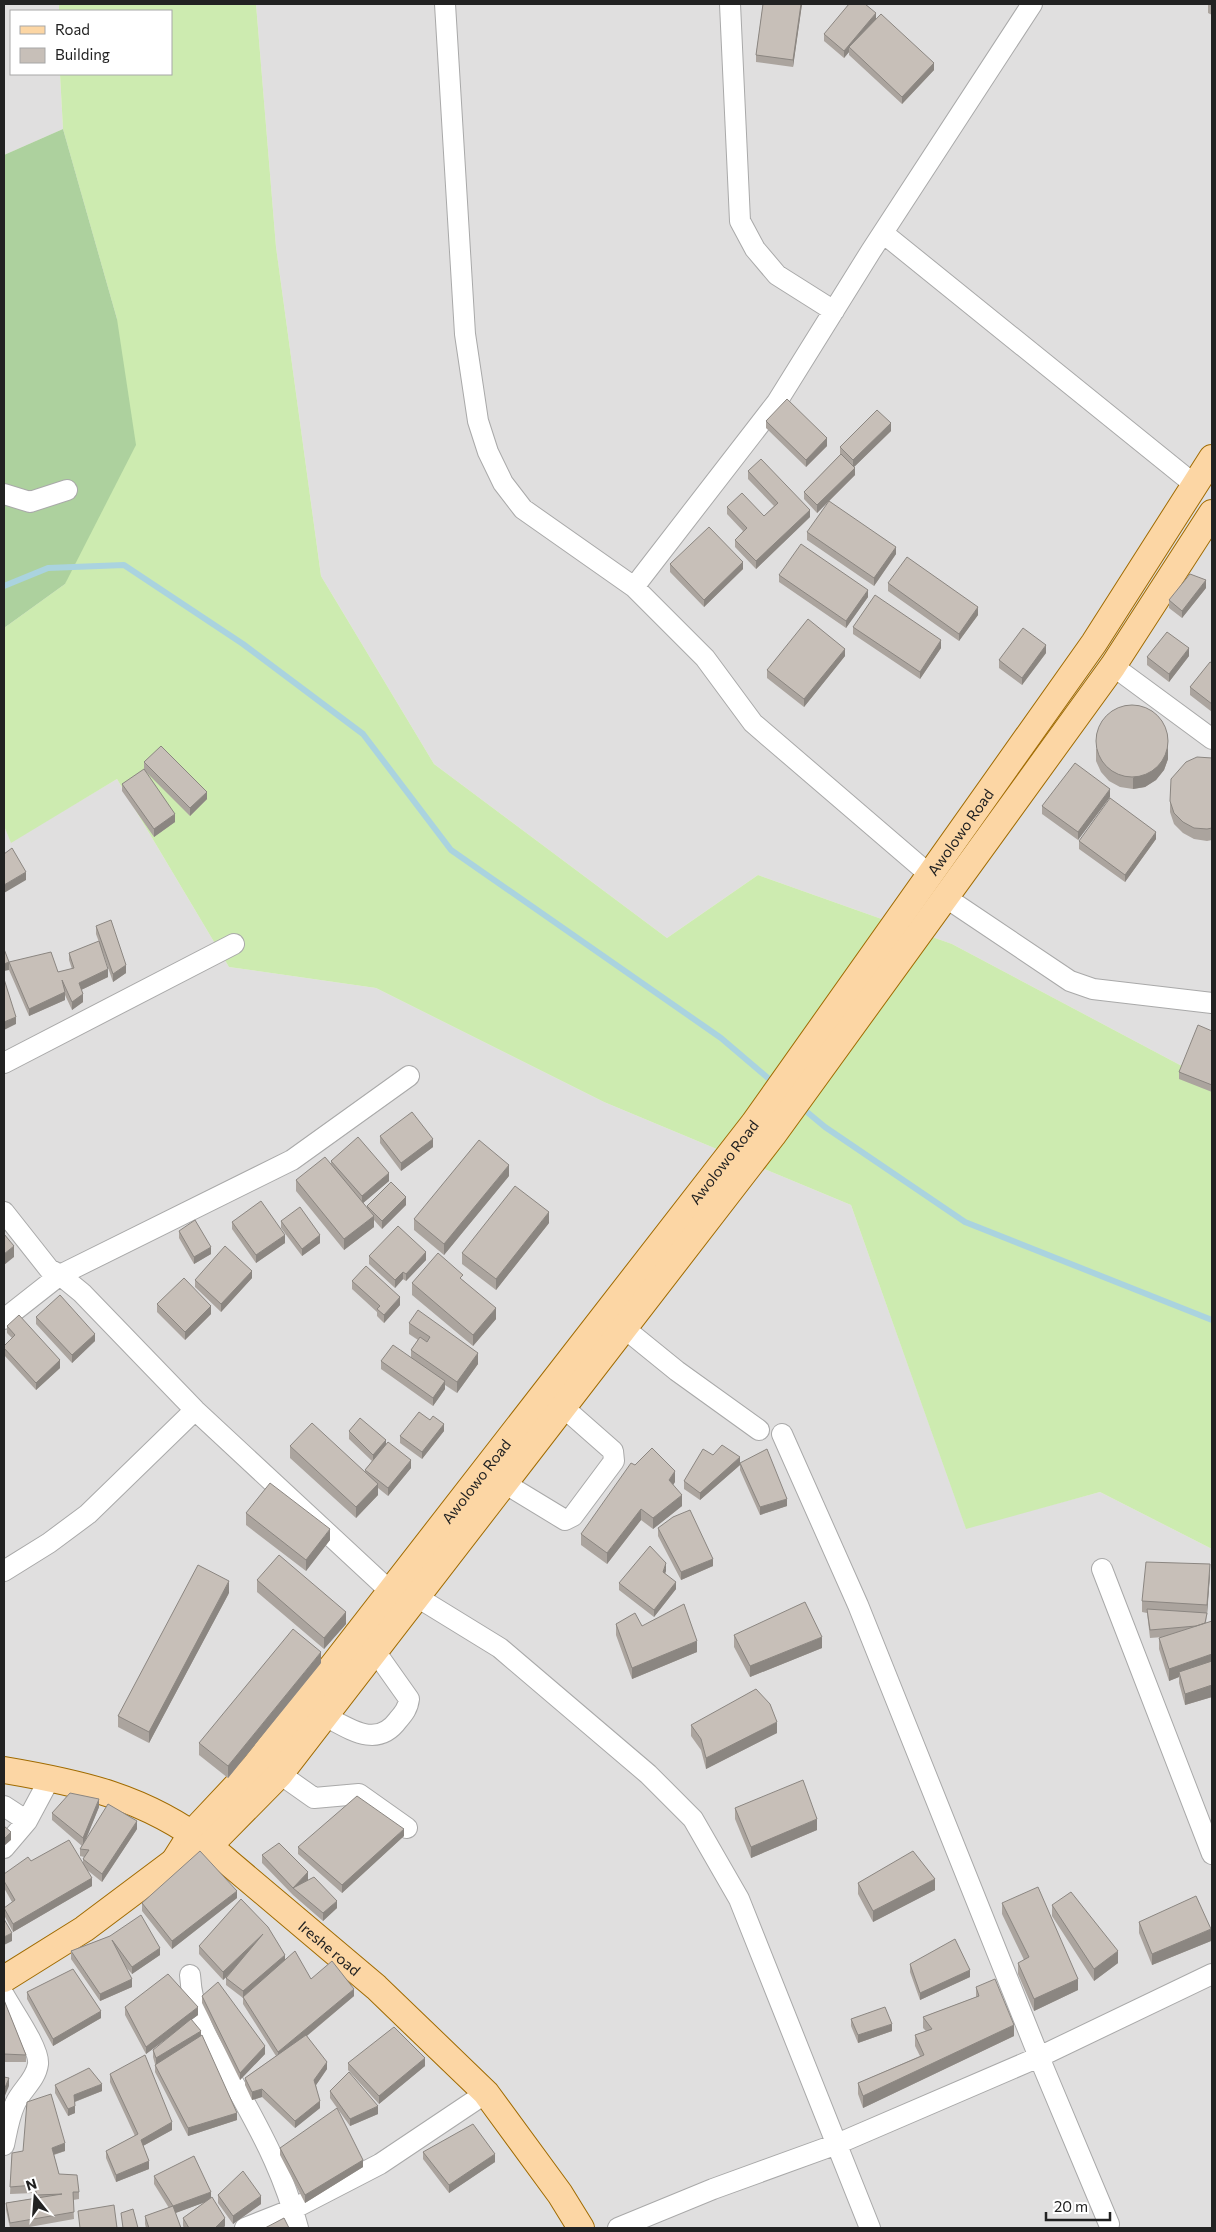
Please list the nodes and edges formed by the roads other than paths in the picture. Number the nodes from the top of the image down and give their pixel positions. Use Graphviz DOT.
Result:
graph roads {
  1 [pos="445,4"];
  2 [pos="730,4"];
  3 [pos="1032,4"];
  4 [pos="883,233"];
  5 [pos="834,311"];
  6 [pos="1212,458"];
  7 [pos="1195,485"];
  8 [pos="67,490"];
  9 [pos="4,494"];
  10 [pos="1212,513"];
  11 [pos="634,587"];
  12 [pos="1114,666"];
  13 [pos="1212,739"];
  14 [pos="930,876"];
  15 [pos="945,897"];
  16 [pos="234,944"];
  17 [pos="1212,1003"];
  18 [pos="810,1062"];
  19 [pos="4,1063"];
  20 [pos="409,1076"];
  21 [pos="763,1129"];
  22 [pos="4,1212"];
  23 [pos="60,1275"];
  24 [pos="4,1319"];
  25 [pos="624,1328"];
  26 [pos="553,1402"];
  27 [pos="195,1410"];
  28 [pos="759,1430"];
  29 [pos="782,1434"];
  30 [pos="504,1483"];
  31 [pos="1102,1569"];
  32 [pos="4,1571"];
  33 [pos="391,1592"];
  34 [pos="416,1597"];
  35 [pos="375,1651"];
  36 [pos="325,1716"];
  37 [pos="6,1774"];
  38 [pos="280,1774"];
  39 [pos="50,1778"];
  40 [pos="4,1806"];
  41 [pos="27,1821"];
  42 [pos="407,1828"];
  43 [pos="200,1839"];
  44 [pos="4,1848"];
  45 [pos="1212,1854"];
  46 [pos="1212,1974"];
  47 [pos="190,1975"];
  48 [pos="4,1979"];
  49 [pos="4,1995"];
  50 [pos="1039,2057"];
  51 [pos="486,2093"];
  52 [pos="837,2144"];
  53 [pos="4,2145"];
  54 [pos="293,2209"];
  55 [pos="1109,2224"];
  56 [pos="245,2228"];
  57 [pos="298,2228"];
  58 [pos="580,2228"];
  59 [pos="618,2228"];
  60 [pos="870,2228"];
  1 -- 11 [label="street"];
  2 -- 5 [label="street"];
  3 -- 4 [label="street"];
  4 -- 5 [label="street"];
  4 -- 7 [label="street"];
  5 -- 11 [label="street"];
  6 -- 7 [label="main road, Awolowo Road"];
  7 -- 14 [label="main road, Awolowo Road"];
  8 -- 9 [label="street"];
  10 -- 12 [label="main road, Awolowo Road"];
  11 -- 14 [label="street"];
  12 -- 13 [label="street"];
  12 -- 15 [label="main road, Awolowo Road"];
  14 -- 18 [label="main road, Awolowo Road"];
  15 -- 17 [label="street"];
  15 -- 18 [label="main road, Awolowo Road"];
  16 -- 19 [label="street"];
  18 -- 21 [label="main road, Awolowo Road"];
  20 -- 23 [label="street"];
  21 -- 25 [label="main road, Awolowo Road"];
  21 -- 26 [label="main road, Awolowo Road"];
  22 -- 23 [label="street"];
  23 -- 24 [label="street"];
  23 -- 27 [label="street"];
  25 -- 26 [label="main road, Awolowo Road"];
  25 -- 28 [label="street"];
  26 -- 30 [label="main road, Awolowo Road"];
  26 -- 30 [label="street"];
  26 -- 33 [label="main road, Awolowo Road"];
  27 -- 32 [label="street"];
  27 -- 33 [label="street"];
  29 -- 50 [label="street"];
  30 -- 34 [label="main road, Awolowo Road"];
  31 -- 45 [label="street"];
  33 -- 34 [label="street"];
  33 -- 43 [label="main road, Awolowo Road"];
  34 -- 35 [label="main road, Awolowo Road"];
  34 -- 52 [label="street"];
  35 -- 36 [label="main road, Awolowo Road"];
  35 -- 36 [label="street"];
  36 -- 38 [label="main road, Awolowo Road"];
  37 -- 39 [label="main road, Ireshe road"];
  38 -- 42 [label="street"];
  38 -- 43 [label="main road, Awolowo Road"];
  39 -- 41 [label="street"];
  39 -- 43 [label="main road, Ireshe road"];
  40 -- 41 [label="street"];
  41 -- 44 [label="street"];
  43 -- 48 [label="main road"];
  43 -- 51 [label="main road, Ireshe road"];
  46 -- 50 [label="street"];
  47 -- 54 [label="street"];
  49 -- 53 [label="street"];
  50 -- 52 [label="street"];
  50 -- 55 [label="street"];
  51 -- 54 [label="street"];
  51 -- 58 [label="main road, Ireshe road"];
  52 -- 59 [label="street"];
  52 -- 60 [label="street"];
  54 -- 56 [label="street"];
  54 -- 57 [label="street"];
}
